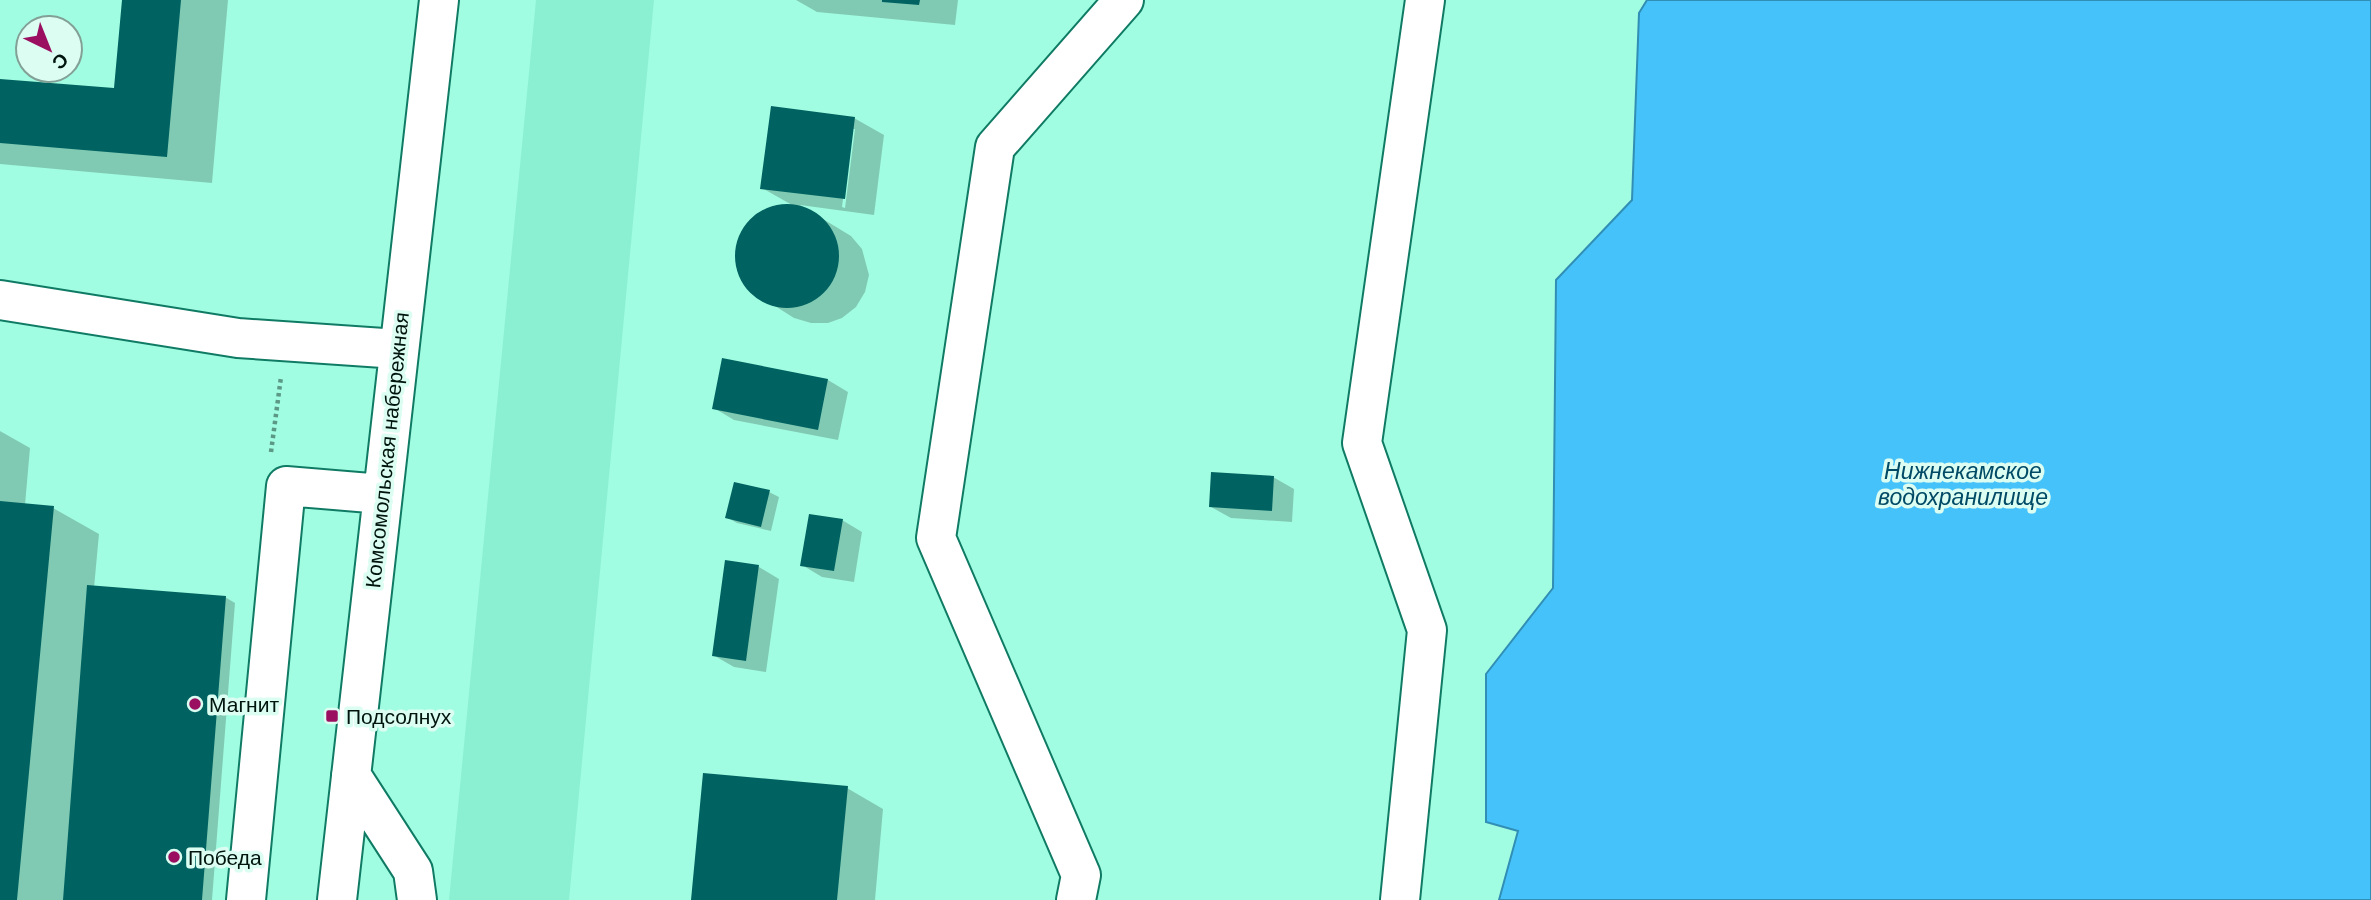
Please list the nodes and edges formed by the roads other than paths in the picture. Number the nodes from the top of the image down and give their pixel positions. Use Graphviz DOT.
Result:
graph roads {
  1 [pos="439,0"];
  2 [pos="1124,0"];
  3 [pos="1425,0"];
  4 [pos="0,300"];
  5 [pos="398,349"];
  6 [pos="382,495"];
  7 [pos="351,775"];
  8 [pos="246,900"];
  9 [pos="337,900"];
  10 [pos="417,900"];
  11 [pos="1076,900"];
  12 [pos="1400,900"];
  1 -- 5 [label="street, Комсомольская набережная"];
  2 -- 11 [label="street"];
  3 -- 12 [label="street"];
  4 -- 5 [label="street"];
  5 -- 6 [label="street, Комсомольская набережная"];
  6 -- 7 [label="street, Комсомольская набережная"];
  6 -- 8 [label="street"];
  7 -- 9 [label="street, Комсомольская набережная"];
  7 -- 10 [label="street"];
}
